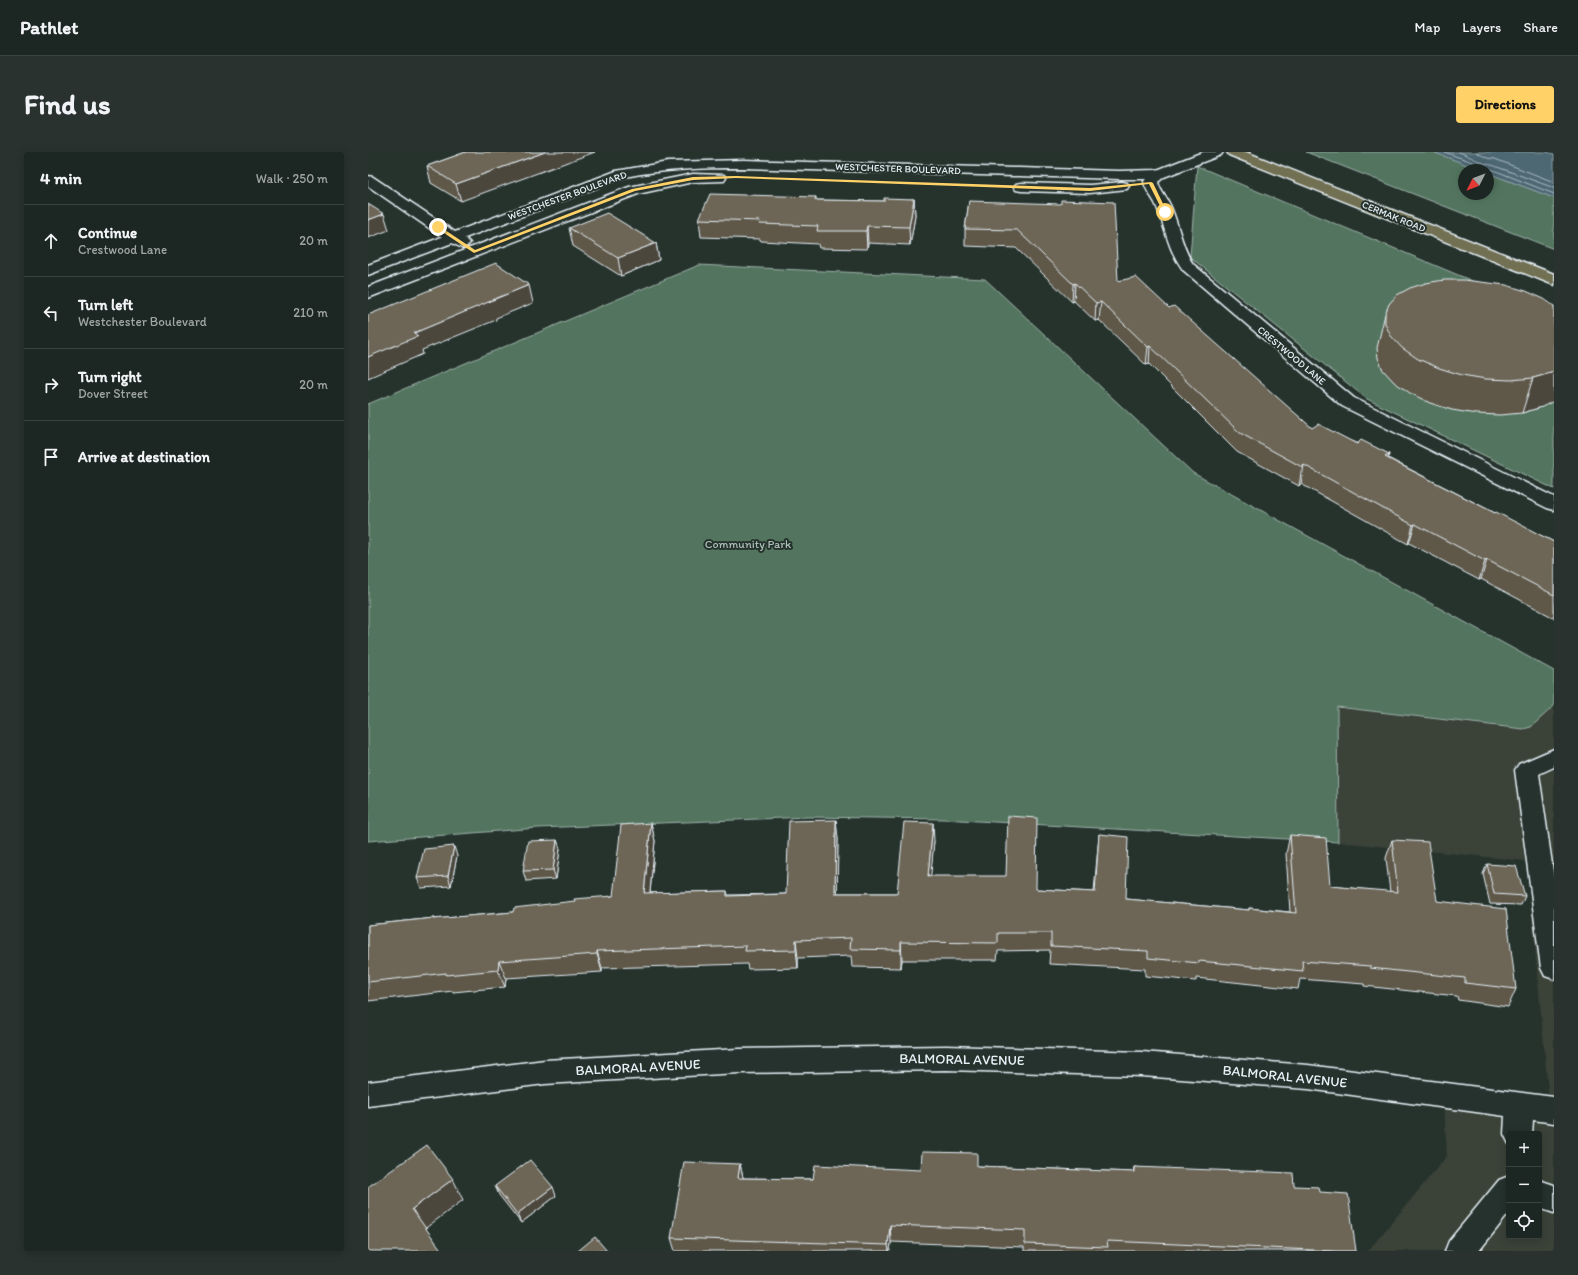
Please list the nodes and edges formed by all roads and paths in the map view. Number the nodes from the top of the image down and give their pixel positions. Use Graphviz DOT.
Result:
graph roads {
  1 [pos="1216,152"];
  2 [pos="1234,152"];
  3 [pos="744,164"];
  4 [pos="1155,178"];
  5 [pos="368,180"];
  6 [pos="837,181"];
  7 [pos="1011,187"];
  8 [pos="454,238"];
  9 [pos="474,251"];
  10 [pos="368,270"];
  11 [pos="1554,280"];
  12 [pos="368,293"];
  13 [pos="1554,504"];
  14 [pos="1554,757"];
  15 [pos="1554,968"];
  16 [pos="368,1094"];
  17 [pos="1520,1106"];
  18 [pos="1554,1110"];
  19 [pos="1518,1131"];
  20 [pos="1506,1194"];
  21 [pos="1542,1195"];
  22 [pos="1554,1199"];
  23 [pos="1460,1251"];
  1 -- 4 [label="street"];
  2 -- 11 [label="main road, CERMAK ROAD"];
  3 -- 4 [label="street, WESTCHESTER BOULEVARD"];
  3 -- 6 [label="street, WESTCHESTER BOULEVARD"];
  3 -- 8 [label="street, WESTCHESTER BOULEVARD"];
  3 -- 9 [label="street, WESTCHESTER BOULEVARD"];
  4 -- 7 [label="street"];
  4 -- 13 [label="street, CRESTWOOD LANE"];
  5 -- 8 [label="street"];
  8 -- 9 [label="street"];
  8 -- 10 [label="street, WESTCHESTER BOULEVARD"];
  9 -- 12 [label="street, WESTCHESTER BOULEVARD"];
  14 -- 15 [label="street"];
  16 -- 17 [label="street, BALMORAL AVENUE"];
  17 -- 18 [label="street, BALMORAL AVENUE"];
  17 -- 19 [label="street"];
  20 -- 23 [label="street"];
  21 -- 22 [label="street"];
}
